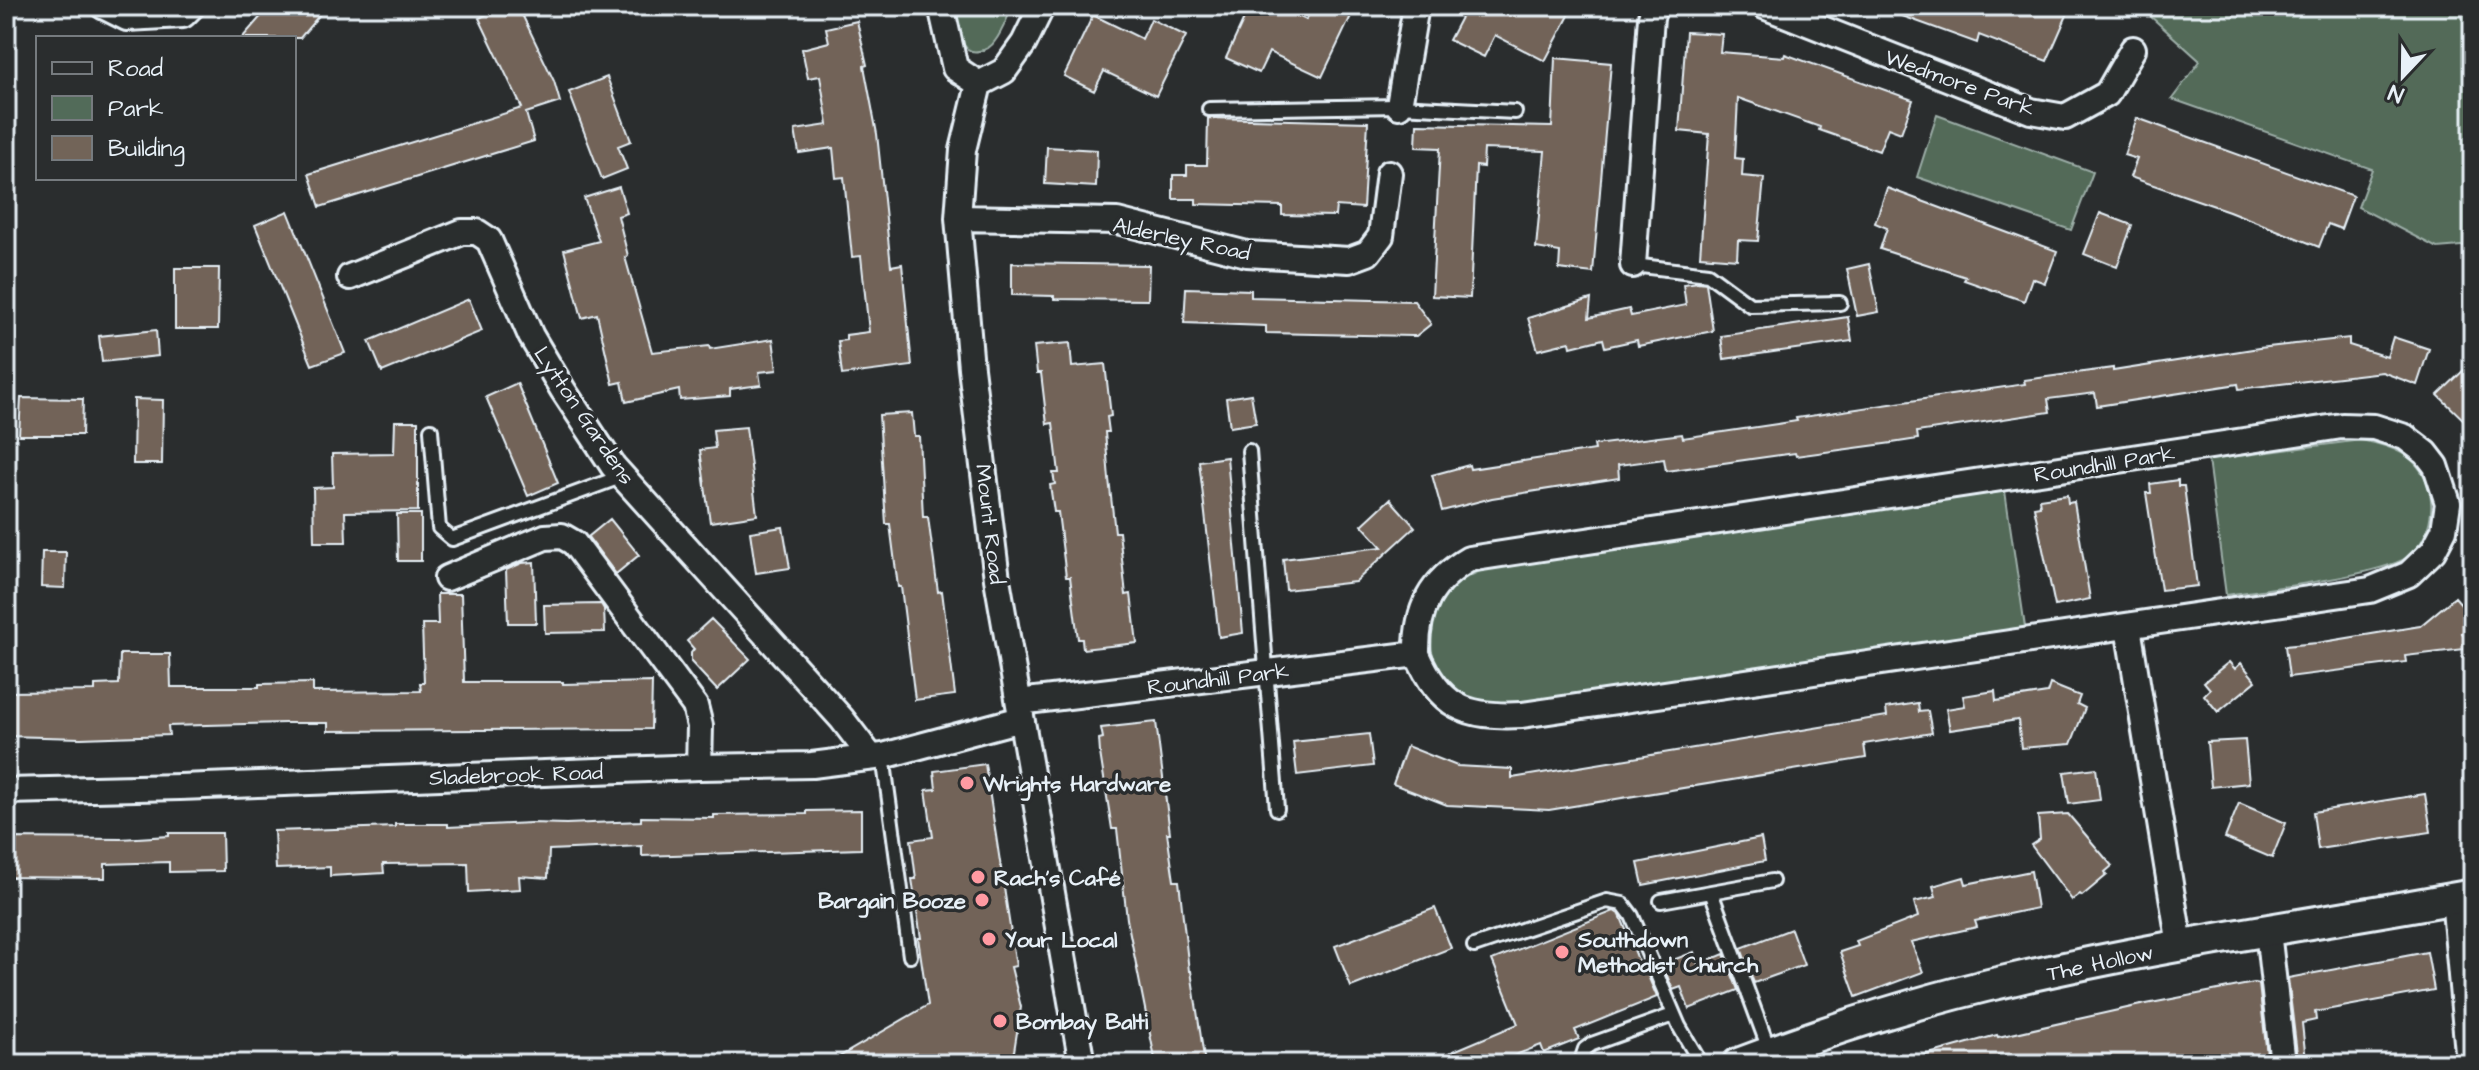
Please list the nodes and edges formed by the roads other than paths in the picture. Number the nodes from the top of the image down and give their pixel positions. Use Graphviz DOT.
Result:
graph roads {
  1 [pos="103,6"];
  2 [pos="192,6"];
  3 [pos="941,6"];
  4 [pos="1042,6"];
  5 [pos="1416,6"];
  6 [pos="1655,6"];
  7 [pos="1764,6"];
  8 [pos="2133,49"];
  9 [pos="979,84"];
  10 [pos="1399,106"];
  11 [pos="1209,109"];
  12 [pos="1515,112"];
  13 [pos="1389,173"];
  14 [pos="958,218"];
  15 [pos="1633,265"];
  16 [pos="350,277"];
  17 [pos="1840,303"];
  18 [pos="431,430"];
  19 [pos="1249,451"];
  20 [pos="623,476"];
  21 [pos="447,578"];
  22 [pos="2128,627"];
  23 [pos="1417,654"];
  24 [pos="1267,671"];
  25 [pos="1020,711"];
  26 [pos="877,757"];
  27 [pos="699,767"];
  28 [pos="6,791"];
  29 [pos="1277,809"];
  30 [pos="1772,881"];
  31 [pos="1711,892"];
  32 [pos="2468,892"];
  33 [pos="1661,901"];
  34 [pos="2268,931"];
  35 [pos="2180,945"];
  36 [pos="1474,946"];
  37 [pos="910,956"];
  38 [pos="1673,1015"];
  39 [pos="1770,1052"];
  40 [pos="1082,1064"];
  41 [pos="1580,1064"];
  42 [pos="1701,1064"];
  43 [pos="1738,1064"];
  44 [pos="2283,1064"];
  45 [pos="2469,1064"];
  1 -- 2 [label="street"];
  3 -- 9 [label="street"];
  4 -- 9 [label="street"];
  5 -- 10 [label="street"];
  6 -- 15 [label="street"];
  7 -- 8 [label="street, Wedmore Park"];
  9 -- 14 [label="street, Mount Road"];
  10 -- 11 [label="lane"];
  10 -- 12 [label="lane"];
  13 -- 14 [label="street, Alderley Road"];
  14 -- 25 [label="street, Mount Road"];
  15 -- 17 [label="lane"];
  16 -- 20 [label="street, Lytton Gardens"];
  18 -- 20 [label="lane"];
  19 -- 24 [label="lane"];
  20 -- 26 [label="street, Lytton Gardens"];
  21 -- 27 [label="street"];
  22 -- 23 [label="street, Roundhill Park"];
  22 -- 23 [label="street, Roundhill Park"];
  22 -- 35 [label="street"];
  23 -- 24 [label="street, Roundhill Park"];
  24 -- 25 [label="street, Roundhill Park"];
  24 -- 29 [label="lane"];
  25 -- 26 [label="street, Sladebrook Road"];
  25 -- 40 [label="street, Mount Road"];
  26 -- 27 [label="street, Sladebrook Road"];
  26 -- 37 [label="lane"];
  27 -- 28 [label="street, Sladebrook Road"];
  30 -- 31 [label="lane"];
  31 -- 33 [label="lane"];
  31 -- 39 [label="lane"];
  32 -- 34 [label="street, The Hollow"];
  32 -- 45 [label="street"];
  34 -- 35 [label="street, The Hollow"];
  34 -- 44 [label="street"];
  35 -- 39 [label="street, The Hollow"];
  36 -- 38 [label="lane"];
  38 -- 41 [label="lane"];
  38 -- 42 [label="lane"];
  39 -- 43 [label="street, The Hollow"];
}
